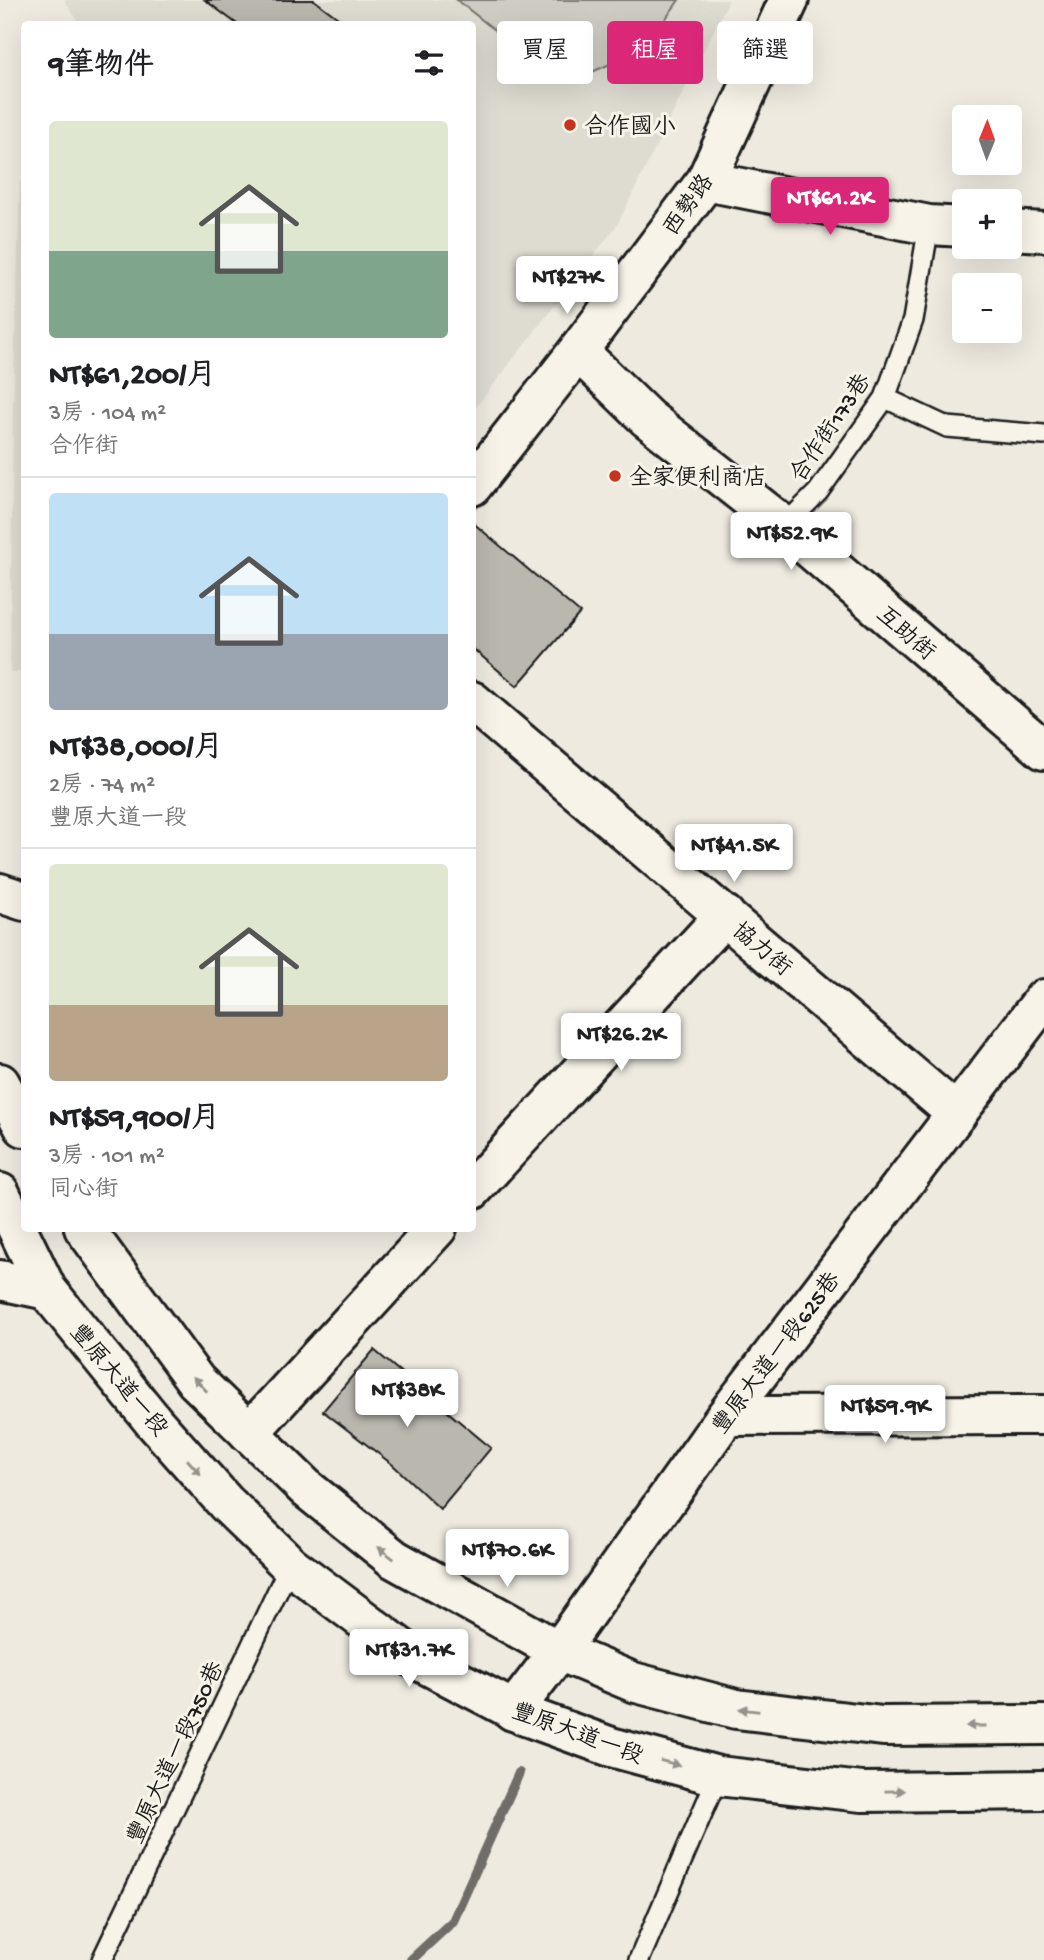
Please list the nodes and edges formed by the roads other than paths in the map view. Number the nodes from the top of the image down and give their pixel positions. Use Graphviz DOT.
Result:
graph roads {
  1 [pos="789,0"];
  2 [pos="706,181"];
  3 [pos="946,226"];
  4 [pos="1022,231"];
  5 [pos="1044,232"];
  6 [pos="578,351"];
  7 [pos="885,398"];
  8 [pos="1044,435"];
  9 [pos="476,481"];
  10 [pos="784,526"];
  11 [pos="476,704"];
  12 [pos="1044,750"];
  13 [pos="0,893"];
  14 [pos="21,900"];
  15 [pos="725,915"];
  16 [pos="1044,999"];
  17 [pos="7,1082"];
  18 [pos="957,1114"];
  19 [pos="21,1119"];
  20 [pos="476,1186"];
  21 [pos="0,1193"];
  22 [pos="88,1232"];
  23 [pos="433,1232"];
  24 [pos="0,1280"];
  25 [pos="47,1290"];
  26 [pos="1044,1415"];
  27 [pos="726,1416"];
  28 [pos="249,1433"];
  29 [pos="289,1565"];
  30 [pos="559,1651"];
  31 [pos="513,1711"];
  32 [pos="1044,1725"];
  33 [pos="718,1776"];
  34 [pos="1044,1790"];
  35 [pos="102,1960"];
  36 [pos="639,1960"];
  1 -- 2 [label="street, 西勢路"];
  2 -- 3 [label="street"];
  2 -- 6 [label="street, 西勢路"];
  3 -- 7 [label="lane, 合作街173巷"];
  4 -- 5 [label="street"];
  6 -- 9 [label="street, 西勢路"];
  6 -- 10 [label="street, 互助街"];
  7 -- 8 [label="lane"];
  7 -- 10 [label="lane, 合作街173巷"];
  10 -- 12 [label="street, 互助街"];
  11 -- 15 [label="street, 協力街"];
  13 -- 14 [label="street"];
  15 -- 18 [label="street, 協力街"];
  15 -- 20 [label="street"];
  16 -- 18 [label="street, 豐原大道一段625巷"];
  17 -- 19 [label="street"];
  18 -- 27 [label="street, 豐原大道一段625巷"];
  21 -- 25 [label="street, 豐原大道一段"];
  28 -- 22 [label="street, one-way"];
  23 -- 28 [label="street"];
  24 -- 25 [label="street"];
  25 -- 29 [label="street, 豐原大道一段, one-way"];
  26 -- 27 [label="street"];
  27 -- 30 [label="street, 豐原大道一段625巷"];
  30 -- 28 [label="street, one-way"];
  29 -- 31 [label="street, 豐原大道一段"];
  29 -- 35 [label="lane, 豐原大道一段750巷"];
  30 -- 31 [label="street, 豐原大道一段625巷"];
  32 -- 30 [label="street, one-way"];
  31 -- 33 [label="street, 豐原大道一段, one-way"];
  33 -- 34 [label="street, 豐原大道一段, one-way"];
  33 -- 36 [label="lane"];
}
